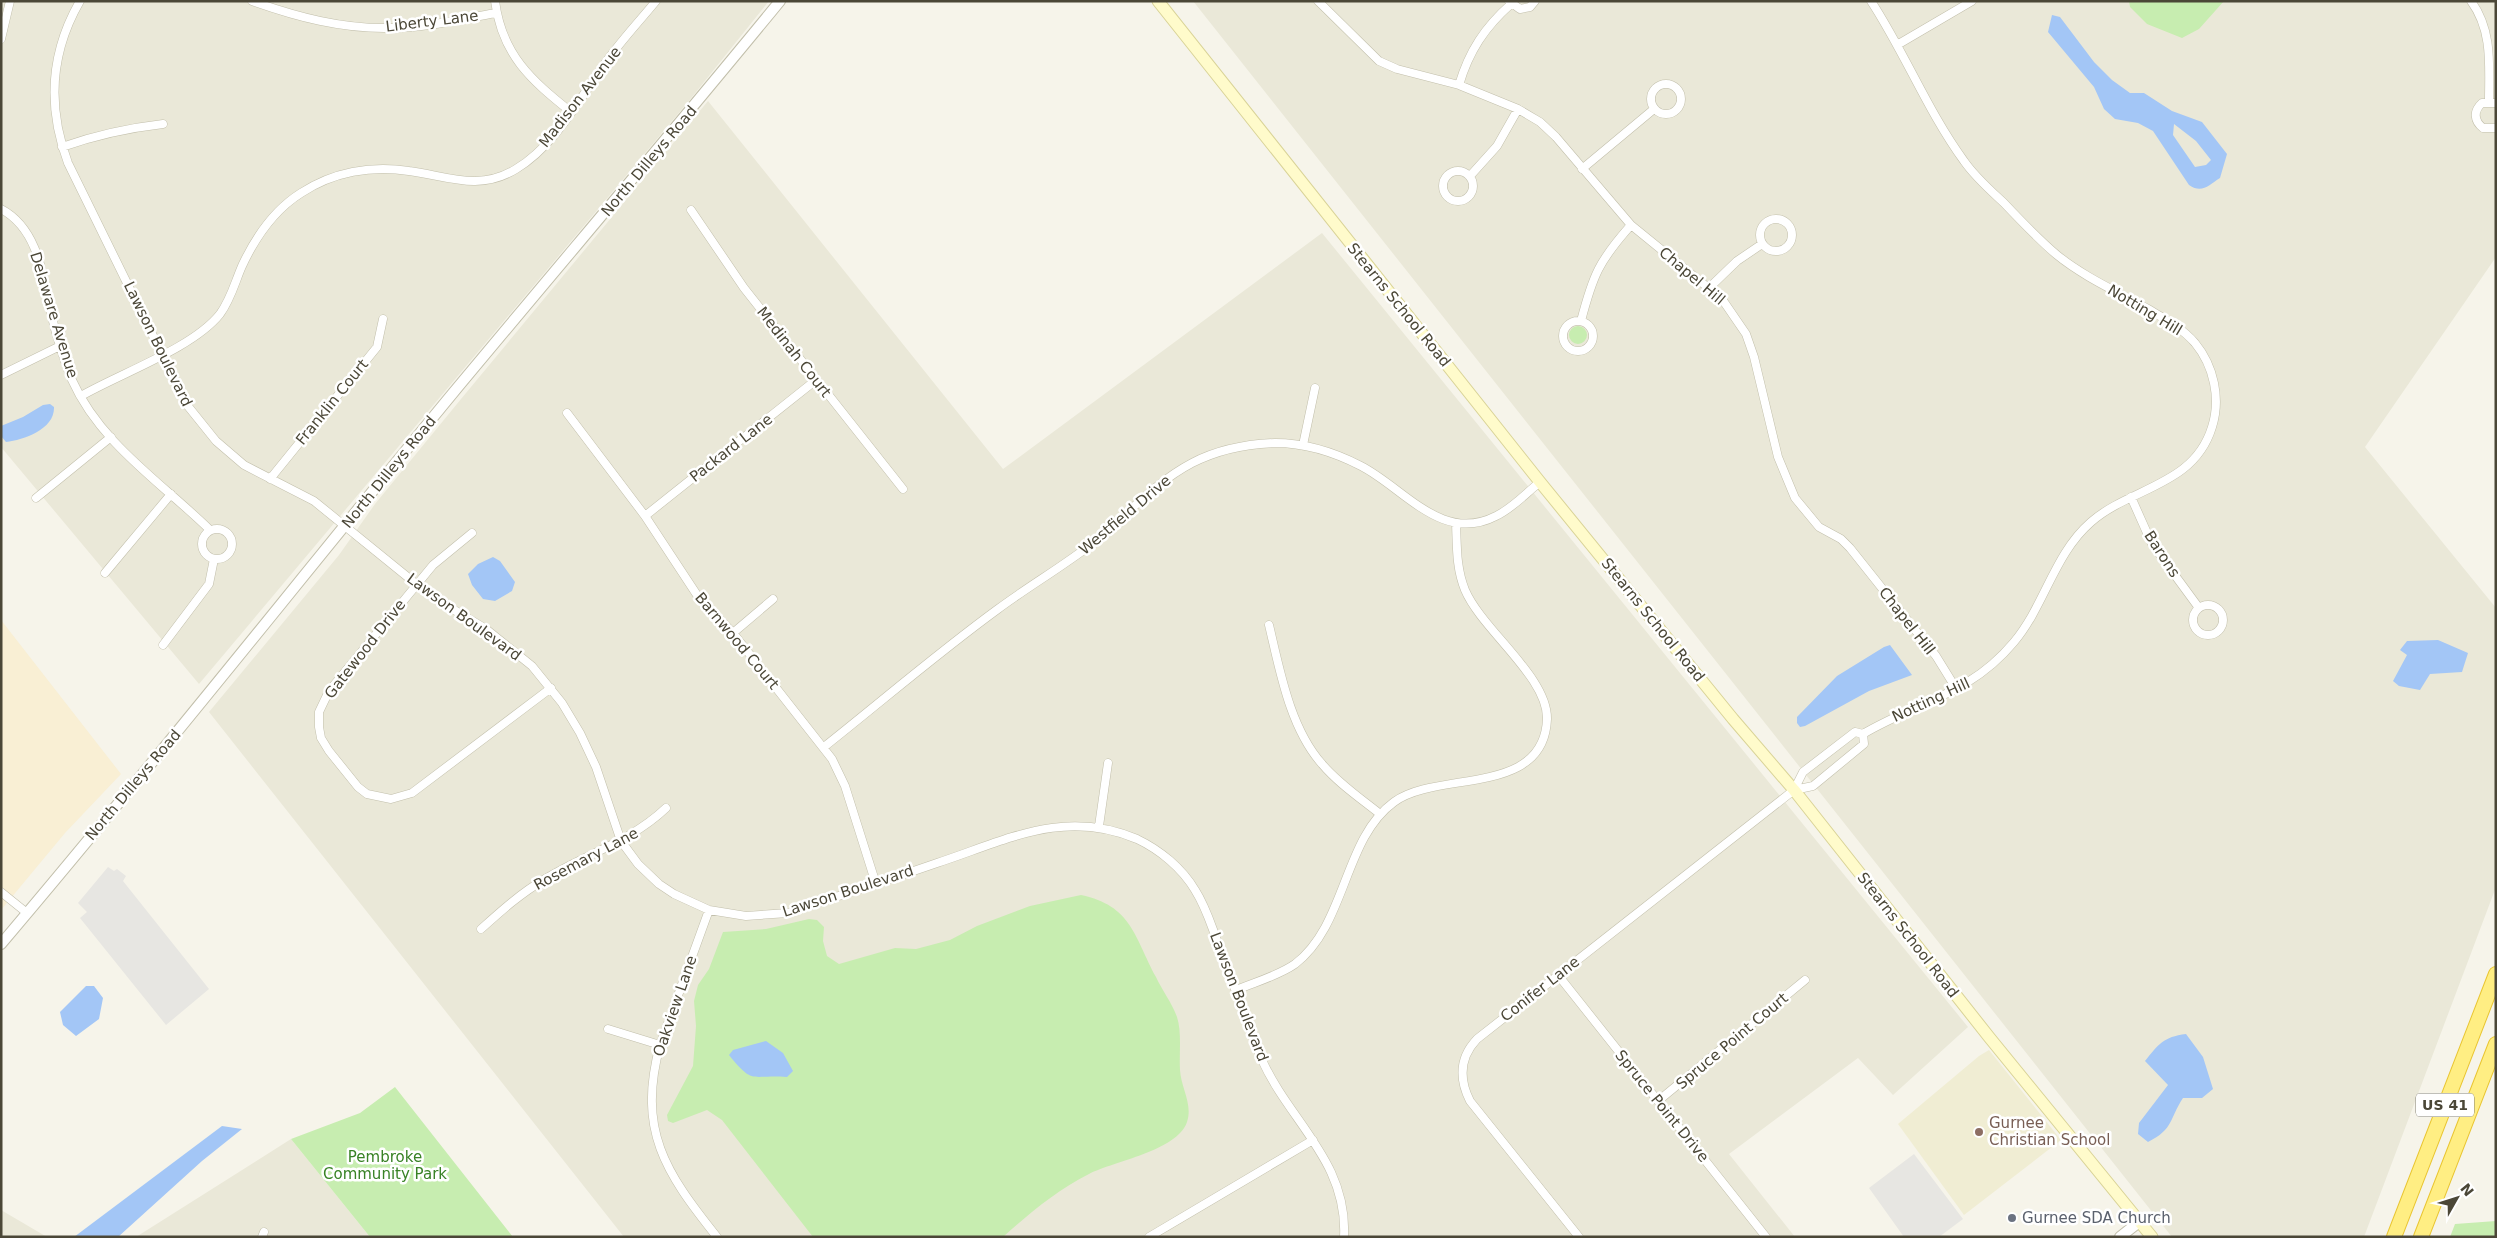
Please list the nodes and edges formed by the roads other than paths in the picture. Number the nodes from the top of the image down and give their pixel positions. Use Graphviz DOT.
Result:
graph roads {
  1 [pos="10,1"];
  2 [pos="80,1"];
  3 [pos="252,1"];
  4 [pos="494,1"];
  5 [pos="656,1"];
  6 [pos="780,1"];
  7 [pos="1158,1"];
  8 [pos="1318,1"];
  9 [pos="1536,1"];
  10 [pos="1871,1"];
  11 [pos="1972,1"];
  12 [pos="2471,1"];
  13 [pos="1510,3"];
  14 [pos="496,13"];
  15 [pos="1,39"];
  16 [pos="1897,45"];
  17 [pos="1459,85"];
  18 [pos="2493,102"];
  19 [pos="1518,109"];
  20 [pos="1654,109"];
  21 [pos="571,112"];
  22 [pos="163,124"];
  23 [pos="2496,128"];
  24 [pos="62,146"];
  25 [pos="1582,169"];
  26 [pos="1470,176"];
  27 [pos="1,209"];
  28 [pos="691,210"];
  29 [pos="1631,225"];
  30 [pos="1762,244"];
  31 [pos="1710,287"];
  32 [pos="383,319"];
  33 [pos="1581,321"];
  34 [pos="60,346"];
  35 [pos="161,355"];
  36 [pos="1,375"];
  37 [pos="816,380"];
  38 [pos="1314,388"];
  39 [pos="81,396"];
  40 [pos="567,413"];
  41 [pos="111,437"];
  42 [pos="1303,445"];
  43 [pos="270,479"];
  44 [pos="1540,482"];
  45 [pos="903,489"];
  46 [pos="171,494"];
  47 [pos="2131,497"];
  48 [pos="36,498"];
  49 [pos="645,516"];
  50 [pos="1456,523"];
  51 [pos="346,526"];
  52 [pos="210,530"];
  53 [pos="472,533"];
  54 [pos="214,559"];
  55 [pos="106,573"];
  56 [pos="416,584"];
  57 [pos="773,599"];
  58 [pos="2199,608"];
  59 [pos="1270,625"];
  60 [pos="733,634"];
  61 [pos="163,645"];
  62 [pos="551,688"];
  63 [pos="1957,690"];
  64 [pos="1863,734"];
  65 [pos="824,747"];
  66 [pos="1108,763"];
  67 [pos="1794,790"];
  68 [pos="666,808"];
  69 [pos="1380,814"];
  70 [pos="1099,826"];
  71 [pos="621,841"];
  72 [pos="876,884"];
  73 [pos="1,892"];
  74 [pos="709,910"];
  75 [pos="27,913"];
  76 [pos="481,929"];
  77 [pos="1,944"];
  78 [pos="2496,974"];
  79 [pos="1558,975"];
  80 [pos="1805,980"];
  81 [pos="1236,990"];
  82 [pos="608,1029"];
  83 [pos="2496,1044"];
  84 [pos="660,1045"];
  85 [pos="1658,1101"];
  86 [pos="1313,1140"];
  87 [pos="2139,1222"];
  88 [pos="717,1237"];
  89 [pos="1149,1237"];
  90 [pos="1344,1237"];
  91 [pos="1579,1237"];
  92 [pos="1766,1237"];
  93 [pos="2120,1237"];
  94 [pos="2152,1237"];
  95 [pos="2394,1237"];
  96 [pos="2421,1237"];
  1 -- 15 [label="street"];
  2 -- 24 [label="street, Lawson Boulevard"];
  3 -- 14 [label="street, Liberty Lane"];
  4 -- 14 [label="street"];
  5 -- 21 [label="street, Madison Avenue"];
  6 -- 51 [label="street, North Dilleys Road"];
  7 -- 44 [label="main road, Stearns School Road"];
  8 -- 17 [label="street, Chapel Hill"];
  9 -- 13 [label="street"];
  10 -- 16 [label="street, Notting Hill"];
  11 -- 16 [label="street"];
  12 -- 18 [label="street"];
  13 -- 17 [label="street"];
  14 -- 21 [label="street"];
  16 -- 47 [label="street, Notting Hill"];
  17 -- 19 [label="street, Chapel Hill"];
  18 -- 23 [label="street"];
  19 -- 25 [label="street, Chapel Hill"];
  19 -- 26 [label="street"];
  20 -- 20 [label="street"];
  20 -- 25 [label="street"];
  21 -- 35 [label="street, Madison Avenue"];
  22 -- 24 [label="street"];
  24 -- 35 [label="street, Lawson Boulevard"];
  25 -- 29 [label="street, Chapel Hill"];
  26 -- 26 [label="street"];
  27 -- 34 [label="street, Delaware Avenue"];
  28 -- 37 [label="street, Medinah Court"];
  29 -- 31 [label="street, Chapel Hill"];
  29 -- 33 [label="street"];
  30 -- 30 [label="street"];
  30 -- 31 [label="street"];
  31 -- 63 [label="street, Chapel Hill"];
  32 -- 43 [label="street, Franklin Court"];
  33 -- 33 [label="street"];
  34 -- 36 [label="street"];
  34 -- 39 [label="street, Delaware Avenue"];
  35 -- 39 [label="street, Madison Avenue"];
  35 -- 43 [label="street, Lawson Boulevard"];
  37 -- 45 [label="street, Medinah Court"];
  37 -- 49 [label="street, Packard Lane"];
  38 -- 42 [label="street"];
  39 -- 41 [label="street, Delaware Avenue"];
  40 -- 49 [label="street, Barnwood Court"];
  41 -- 46 [label="street, Delaware Avenue"];
  41 -- 48 [label="street"];
  42 -- 50 [label="street, Westfield Drive"];
  42 -- 65 [label="street, Westfield Drive"];
  43 -- 51 [label="street, Lawson Boulevard"];
  44 -- 50 [label="street, Westfield Drive"];
  44 -- 67 [label="main road, Stearns School Road"];
  46 -- 52 [label="street, Delaware Avenue"];
  46 -- 55 [label="street"];
  47 -- 58 [label="street, Barons"];
  47 -- 63 [label="street, Notting Hill"];
  49 -- 60 [label="street, Barnwood Court"];
  50 -- 69 [label="street"];
  51 -- 56 [label="street, Lawson Boulevard"];
  51 -- 75 [label="street, North Dilleys Road"];
  52 -- 54 [label="street"];
  52 -- 54 [label="street, Delaware Avenue"];
  53 -- 56 [label="street, Gatewood Drive"];
  54 -- 61 [label="street"];
  56 -- 62 [label="street, Lawson Boulevard"];
  56 -- 62 [label="street, Gatewood Drive"];
  57 -- 60 [label="street"];
  58 -- 58 [label="street"];
  59 -- 69 [label="street"];
  60 -- 65 [label="street, Barnwood Court"];
  62 -- 71 [label="street, Lawson Boulevard"];
  63 -- 64 [label="street, Notting Hill"];
  64 -- 67 [label="street, Notting Hill"];
  64 -- 67 [label="street"];
  65 -- 72 [label="street, Barnwood Court"];
  66 -- 70 [label="street"];
  67 -- 79 [label="street, Conifer Lane"];
  67 -- 87 [label="main road, Stearns School Road"];
  68 -- 71 [label="street, Rosemary Lane"];
  69 -- 81 [label="street"];
  70 -- 72 [label="street, Lawson Boulevard"];
  70 -- 81 [label="street, Lawson Boulevard"];
  71 -- 74 [label="street, Lawson Boulevard"];
  71 -- 76 [label="street, Rosemary Lane"];
  72 -- 74 [label="street, Lawson Boulevard"];
  73 -- 75 [label="street"];
  74 -- 84 [label="street, Oakview Lane"];
  75 -- 77 [label="street, North Dilleys Road"];
  78 -- 95 [label="highway, US 41"];
  79 -- 85 [label="street, Spruce Point Drive"];
  79 -- 91 [label="street, Conifer Lane"];
  80 -- 85 [label="street, Spruce Point Court"];
  81 -- 86 [label="street, Lawson Boulevard"];
  82 -- 84 [label="street"];
  83 -- 96 [label="highway, US 41"];
  84 -- 88 [label="street, Oakview Lane"];
  85 -- 92 [label="street, Spruce Point Drive"];
  86 -- 89 [label="street"];
  86 -- 90 [label="street, Lawson Boulevard"];
  87 -- 93 [label="street"];
  87 -- 94 [label="main road, Stearns School Road"];
}
